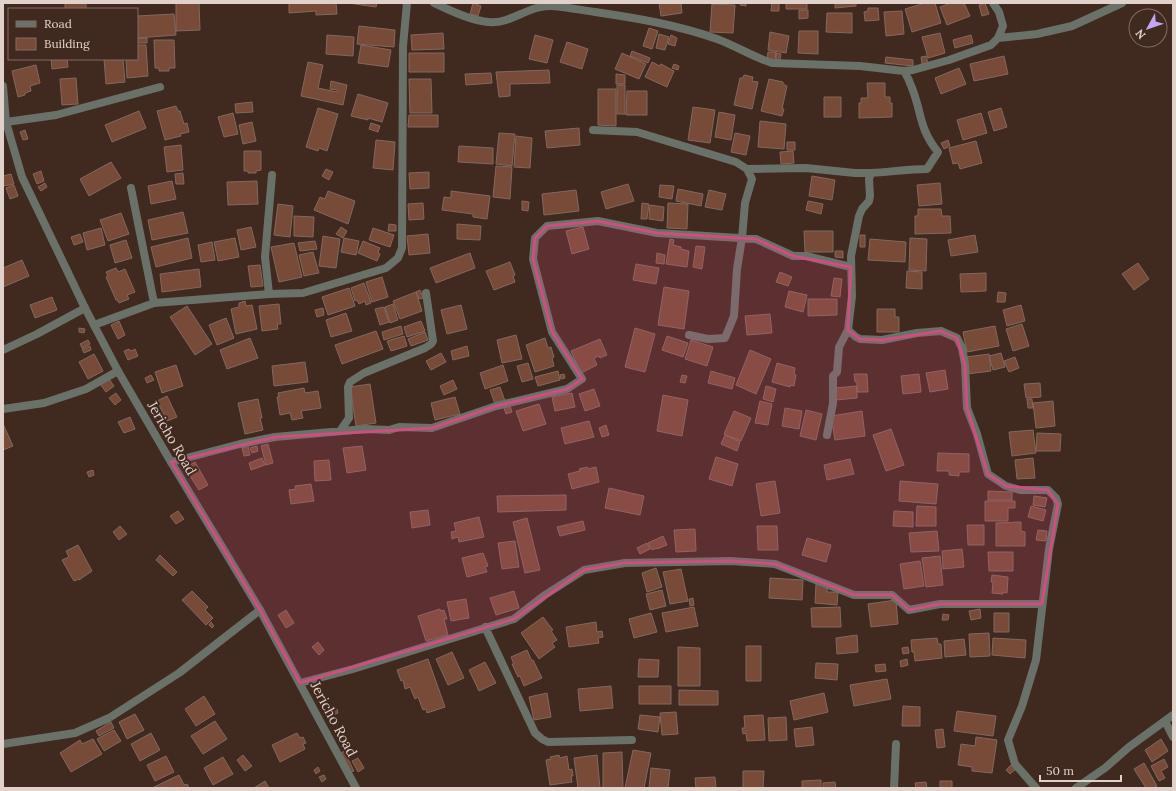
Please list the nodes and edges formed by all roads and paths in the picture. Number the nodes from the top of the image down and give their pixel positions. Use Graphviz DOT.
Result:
graph roads {
  1 [pos="407,3"];
  2 [pos="434,3"];
  3 [pos="993,3"];
  4 [pos="1122,3"];
  5 [pos="532,6"];
  6 [pos="998,38"];
  7 [pos="904,71"];
  8 [pos="3,86"];
  9 [pos="160,88"];
  10 [pos="5,121"];
  11 [pos="593,130"];
  12 [pos="746,169"];
  13 [pos="871,173"];
  14 [pos="272,175"];
  15 [pos="131,188"];
  16 [pos="742,238"];
  17 [pos="851,267"];
  18 [pos="426,293"];
  19 [pos="269,294"];
  20 [pos="154,303"];
  21 [pos="85,308"];
  22 [pos="94,325"];
  23 [pos="848,330"];
  24 [pos="689,335"];
  25 [pos="3,350"];
  26 [pos="118,371"];
  27 [pos="3,409"];
  28 [pos="340,431"];
  29 [pos="827,435"];
  30 [pos="171,462"];
  31 [pos="1042,604"];
  32 [pos="260,610"];
  33 [pos="485,627"];
  34 [pos="300,683"];
  35 [pos="1173,715"];
  36 [pos="1165,721"];
  37 [pos="1173,737"];
  38 [pos="632,740"];
  39 [pos="3,744"];
  40 [pos="896,744"];
  41 [pos="356,788"];
  42 [pos="894,788"];
  43 [pos="1036,788"];
  44 [pos="1076,788"];
  1 -- 19 [label="street"];
  2 -- 5 [label="street"];
  3 -- 6 [label="street"];
  4 -- 6 [label="street"];
  5 -- 7 [label="street"];
  6 -- 7 [label="street"];
  7 -- 13 [label="street"];
  8 -- 10 [label="street, Jericho Road"];
  9 -- 10 [label="street"];
  10 -- 21 [label="street, Jericho Road"];
  11 -- 12 [label="street"];
  12 -- 13 [label="street"];
  12 -- 16 [label="street"];
  13 -- 17 [label="street"];
  14 -- 19 [label="street"];
  15 -- 20 [label="street"];
  16 -- 17 [label="street"];
  16 -- 24 [label="street"];
  16 -- 28 [label="street"];
  17 -- 23 [label="street"];
  18 -- 28 [label="street"];
  19 -- 20 [label="street"];
  20 -- 22 [label="street"];
  21 -- 22 [label="street, Jericho Road"];
  21 -- 25 [label="street"];
  22 -- 26 [label="street, Jericho Road"];
  23 -- 29 [label="street"];
  23 -- 31 [label="street"];
  26 -- 27 [label="street"];
  26 -- 30 [label="street, Jericho Road"];
  28 -- 30 [label="street"];
  30 -- 32 [label="street, Jericho Road"];
  31 -- 33 [label="street"];
  31 -- 43 [label="street"];
  32 -- 34 [label="street, Jericho Road"];
  32 -- 39 [label="street"];
  33 -- 34 [label="street"];
  33 -- 38 [label="street"];
  34 -- 41 [label="street, Jericho Road"];
  35 -- 36 [label="street"];
  36 -- 37 [label="street"];
  36 -- 44 [label="street"];
  40 -- 42 [label="street"];
}
